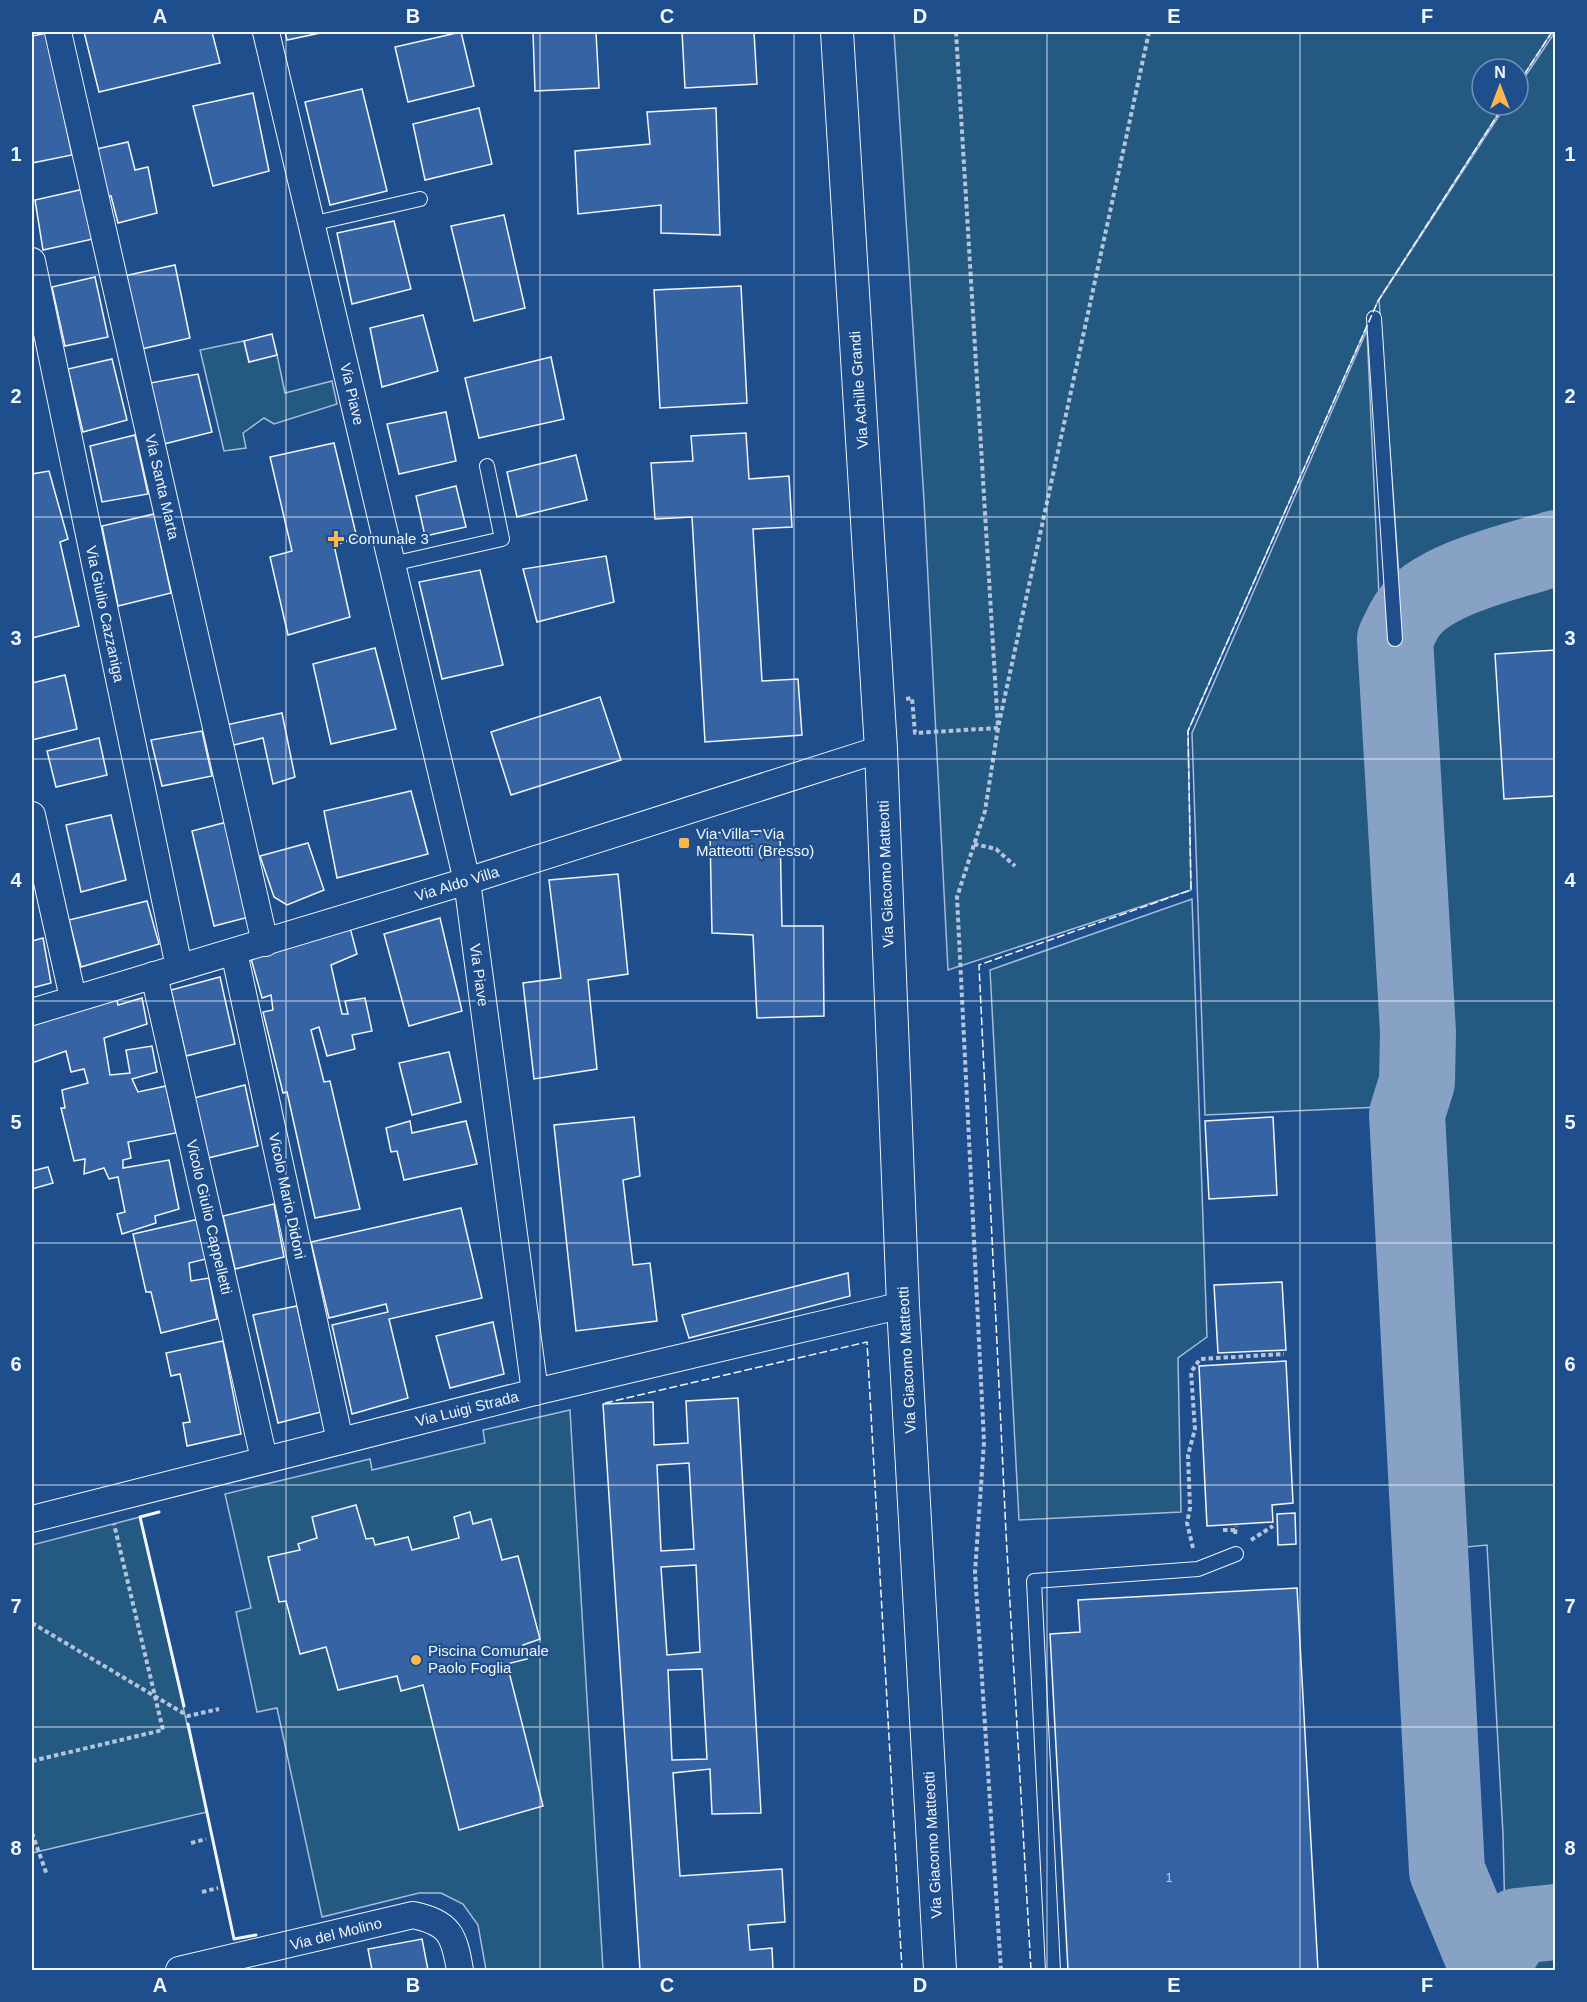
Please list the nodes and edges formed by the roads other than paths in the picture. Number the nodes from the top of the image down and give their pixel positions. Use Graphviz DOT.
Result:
graph roads {
  1 [pos="58,32"];
  2 [pos="266,32"];
  3 [pos="837,32"];
  4 [pos="420,199"];
  5 [pos="311,224"];
  6 [pos="32,261"];
  7 [pos="1374,318"];
  8 [pos="487,466"];
  9 [pos="392,564"];
  10 [pos="1395,639"];
  11 [pos="880,749"];
  12 [pos="32,815"];
  13 [pos="467,881"];
  14 [pos="265,943"];
  15 [pos="234,952"];
  16 [pos="179,967"];
  17 [pos="154,975"];
  18 [pos="73,998"];
  19 [pos="32,1012"];
  20 [pos="903,1305"];
  21 [pos="535,1392"];
  22 [pos="340,1441"];
  23 [pos="264,1459"];
  24 [pos="32,1519"];
  25 [pos="1236,1554"];
  26 [pos="179,1971"];
  27 [pos="460,1971"];
  28 [pos="940,1971"];
  29 [pos="1053,1971"];
  1 -- 14 [label="street, Via Santa Marta"];
  2 -- 5 [label="street, Via Piave"];
  3 -- 11 [label="street, Via Achille Grandi"];
  4 -- 5 [label="lane"];
  5 -- 9 [label="street, Via Piave"];
  6 -- 16 [label="street, Via Giulio Cazzaniga"];
  7 -- 10 [label="lane"];
  8 -- 9 [label="lane"];
  9 -- 13 [label="street, Via Piave"];
  11 -- 13 [label="street, Via Aldo Villa"];
  11 -- 20 [label="street, Via Giacomo Matteotti"];
  12 -- 18 [label="street"];
  13 -- 14 [label="street, Via Aldo Villa"];
  13 -- 21 [label="street, Via Piave"];
  14 -- 15 [label="street, Via Aldo Villa"];
  15 -- 16 [label="street, Via Aldo Villa"];
  15 -- 22 [label="street, Vicolo Mario Didoni"];
  16 -- 17 [label="street, Via Aldo Villa"];
  17 -- 18 [label="street, Via Aldo Villa"];
  17 -- 23 [label="street, Vicolo Giulio Cappelletti"];
  18 -- 19 [label="street, Via Aldo Villa"];
  20 -- 21 [label="street, Via Luigi Strada"];
  20 -- 28 [label="street, Via Giacomo Matteotti"];
  21 -- 22 [label="street, Via Luigi Strada"];
  22 -- 23 [label="street, Via Luigi Strada"];
  23 -- 24 [label="street, Via Luigi Strada"];
  25 -- 29 [label="lane"];
  26 -- 27 [label="street, Via del Molino"];
}
